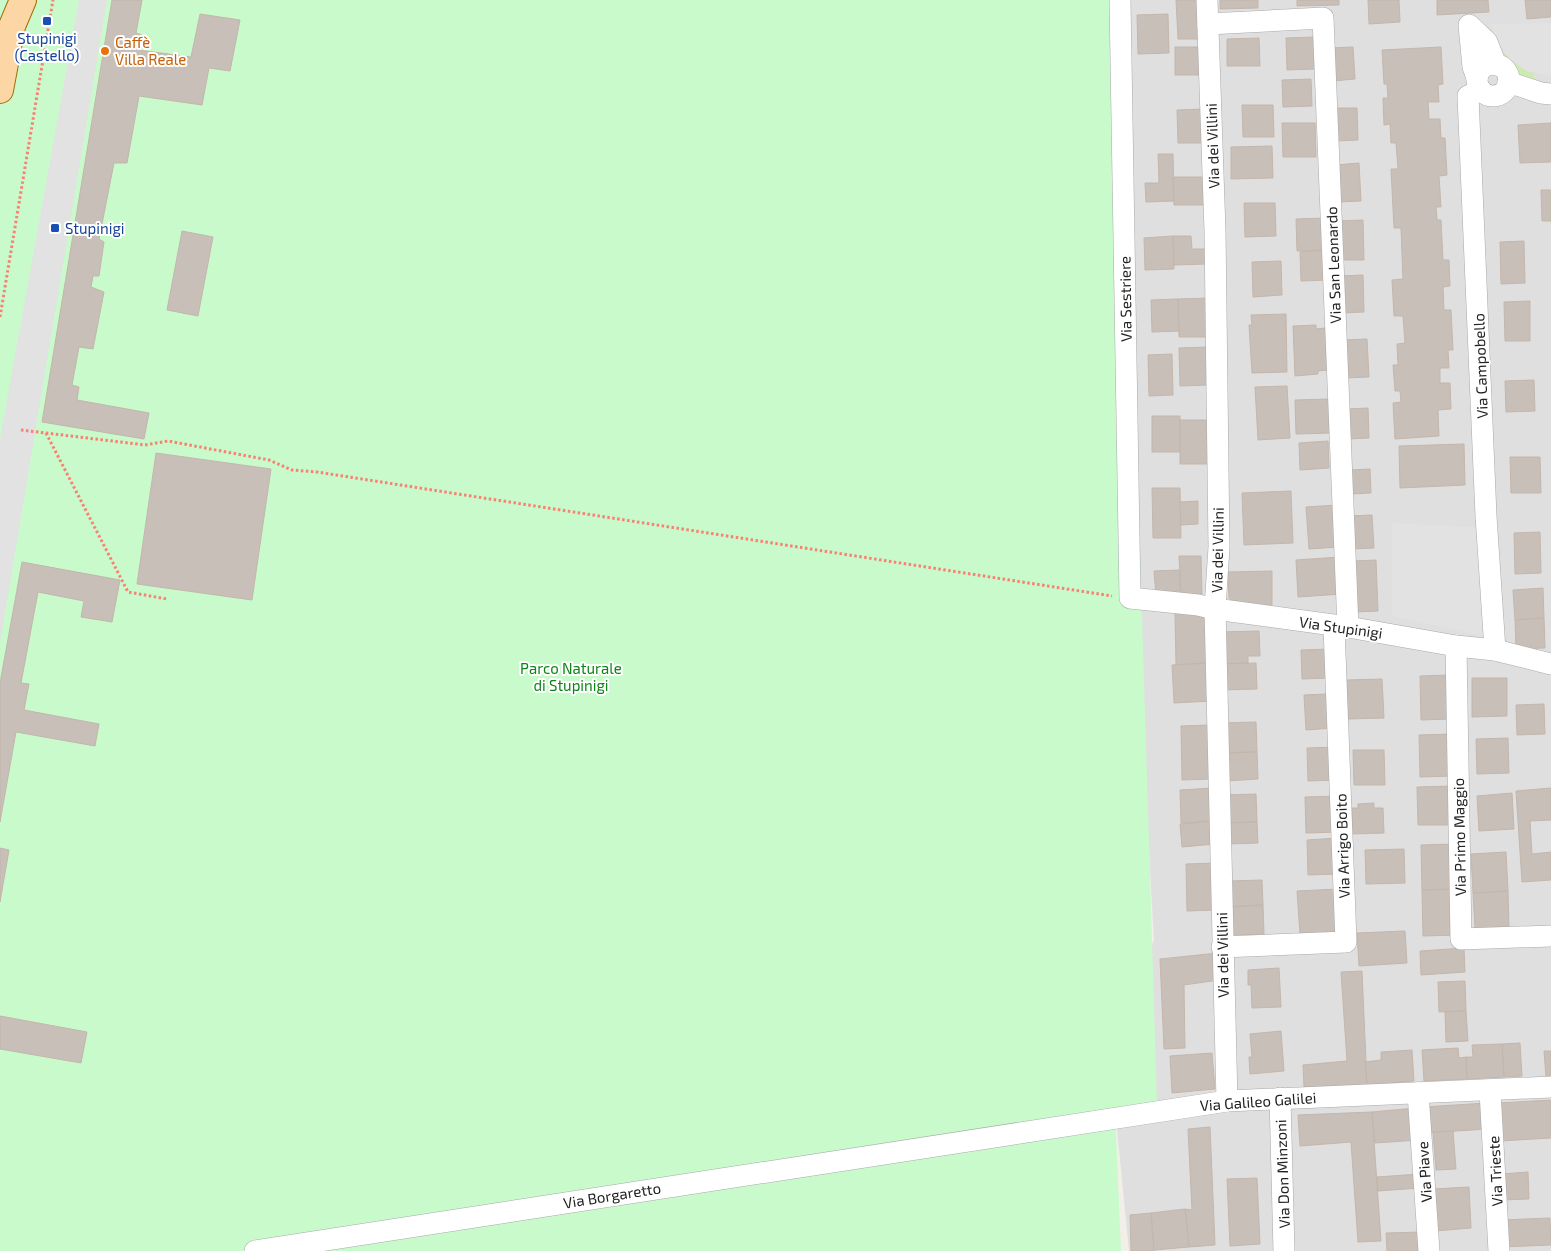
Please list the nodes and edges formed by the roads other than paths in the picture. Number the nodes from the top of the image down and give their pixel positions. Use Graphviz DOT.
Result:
graph roads {
  1 [pos="11,0"];
  2 [pos="23,0"];
  3 [pos="1120,0"];
  4 [pos="1207,0"];
  5 [pos="1208,24"];
  6 [pos="12,26"];
  7 [pos="1491,87"];
  8 [pos="0,90"];
  9 [pos="1546,93"];
  10 [pos="1130,598"];
  11 [pos="1215,609"];
  12 [pos="1341,627"];
  13 [pos="1456,646"];
  14 [pos="1495,650"];
  15 [pos="1551,664"];
  16 [pos="1551,936"];
  17 [pos="1222,946"];
  18 [pos="1551,1087"];
  19 [pos="1490,1091"];
  20 [pos="1418,1093"];
  21 [pos="1280,1098"];
  22 [pos="1227,1101"];
  23 [pos="968,1140"];
  24 [pos="255,1251"];
  25 [pos="1284,1251"];
  26 [pos="1429,1251"];
  27 [pos="1500,1251"];
  1 -- 6 [label="main road"];
  2 -- 6 [label="main road"];
  3 -- 10 [label="street, Via Sestriere"];
  4 -- 5 [label="street, Via dei Villini"];
  5 -- 11 [label="street, Via dei Villini"];
  5 -- 12 [label="street, Via San Leonardo"];
  6 -- 8 [label="main road"];
  7 -- 7 [label="street"];
  7 -- 9 [label="street"];
  7 -- 14 [label="street, Via Campobello"];
  10 -- 11 [label="street, Via Stupinigi"];
  11 -- 12 [label="street, Via Stupinigi"];
  11 -- 17 [label="street, Via dei Villini"];
  12 -- 13 [label="street, Via Stupinigi"];
  12 -- 17 [label="street, Via Arrigo Boito"];
  13 -- 14 [label="street, Via Stupinigi"];
  13 -- 16 [label="street, Via Primo Maggio"];
  14 -- 15 [label="street, Via Stupinigi"];
  17 -- 22 [label="street, Via dei Villini"];
  18 -- 19 [label="street, Via Galileo Galilei"];
  19 -- 20 [label="street, Via Galileo Galilei"];
  19 -- 27 [label="street, Via Trieste"];
  20 -- 21 [label="street, Via Galileo Galilei"];
  20 -- 26 [label="street, Via Piave"];
  21 -- 22 [label="street, Via Galileo Galilei"];
  21 -- 25 [label="street, Via Don Minzoni"];
  22 -- 23 [label="street, Via Galileo Galilei"];
  23 -- 24 [label="street, Via Borgaretto"];
}
